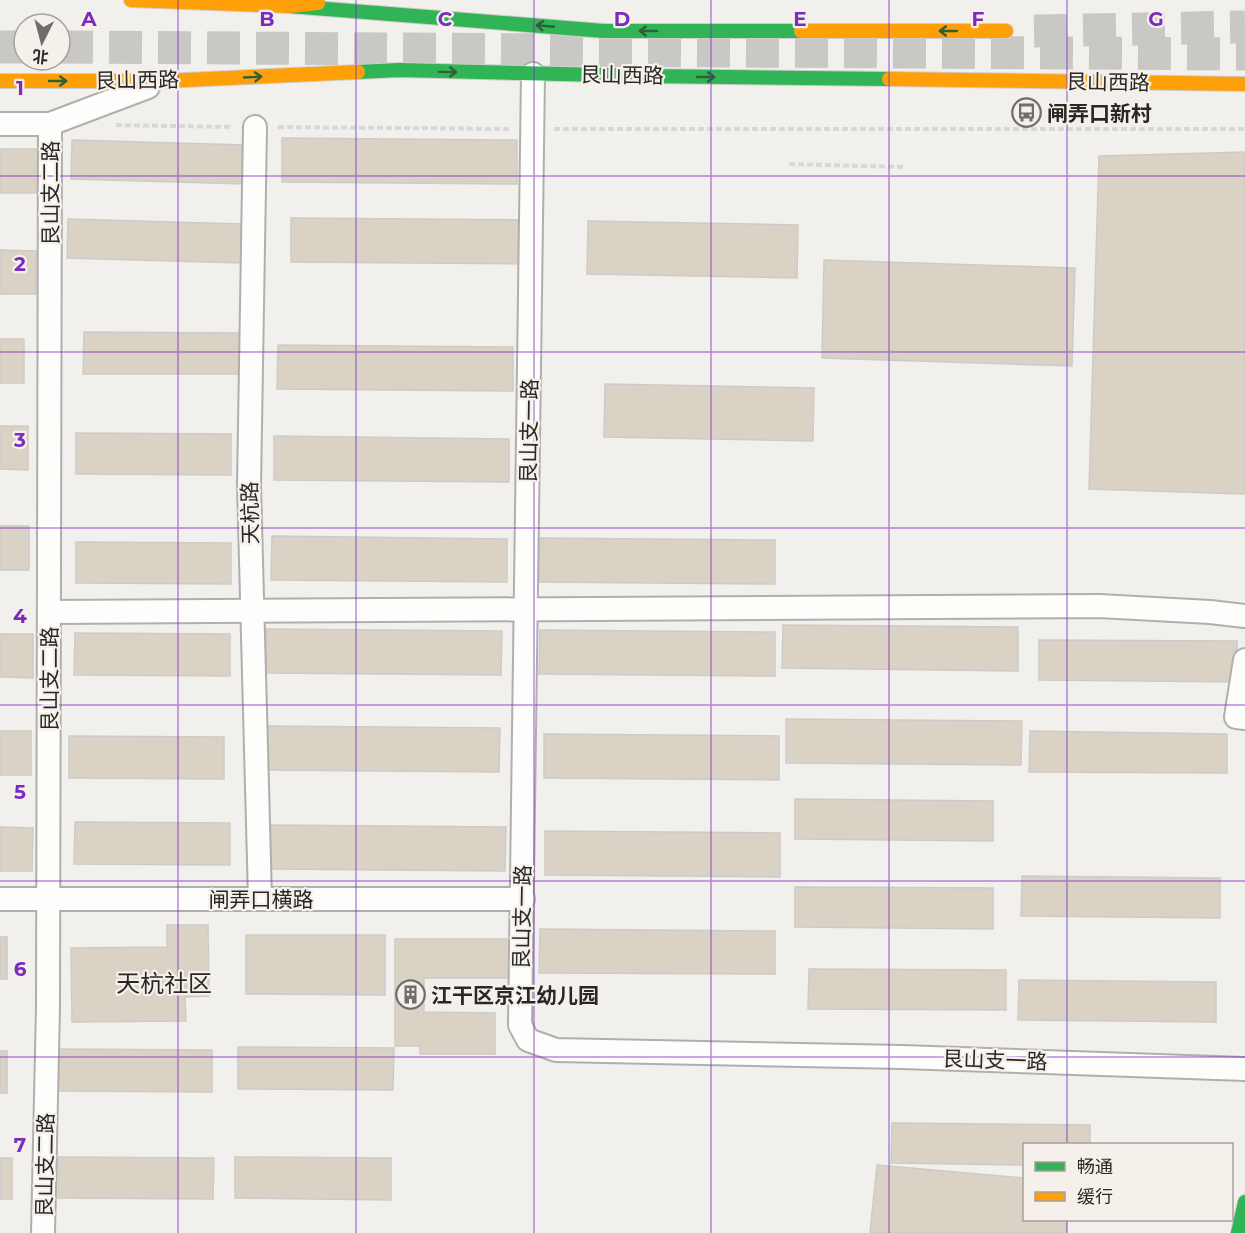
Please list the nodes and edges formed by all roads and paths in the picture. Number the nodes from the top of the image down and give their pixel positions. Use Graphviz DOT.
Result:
graph roads {
  1 [pos="131,0"];
  2 [pos="149,0"];
  3 [pos="351,0"];
  4 [pos="289,6"];
  5 [pos="1006,31"];
  6 [pos="533,74"];
  7 [pos="0,81"];
  8 [pos="164,81"];
  9 [pos="1245,84"];
  10 [pos="0,124"];
  11 [pos="50,124"];
  12 [pos="107,125"];
  13 [pos="255,127"];
  14 [pos="532,129"];
  15 [pos="1245,129"];
  16 [pos="789,164"];
  17 [pos="903,167"];
  18 [pos="527,609"];
  19 [pos="253,610"];
  20 [pos="50,612"];
  21 [pos="1245,616"];
  22 [pos="1245,660"];
  23 [pos="1245,718"];
  24 [pos="523,898"];
  25 [pos="0,899"];
  26 [pos="260,899"];
  27 [pos="48,900"];
  28 [pos="1245,1070"];
  29 [pos="1245,1202"];
  30 [pos="43,1233"];
  31 [pos="1238,1233"];
  1 -- 2 [label="main road"];
  2 -- 4 [label="main road"];
  3 -- 4 [label="main road"];
  5 -- 4 [label="main road, one-way"];
  8 -- 6 [label="main road, 艮山西路, one-way"];
  6 -- 9 [label="main road, 艮山西路, one-way"];
  6 -- 14 [label="street, 艮山支一路"];
  7 -- 8 [label="main road, 艮山西路, one-way"];
  8 -- 11 [label="street"];
  10 -- 11 [label="street"];
  11 -- 20 [label="street, 艮山支二路"];
  12 -- 13 [label="path"];
  13 -- 14 [label="path"];
  13 -- 19 [label="street, 天杭路"];
  14 -- 15 [label="path"];
  14 -- 18 [label="street, 艮山支一路"];
  16 -- 17 [label="path"];
  18 -- 19 [label="street"];
  18 -- 21 [label="street"];
  18 -- 24 [label="street, 艮山支一路"];
  19 -- 20 [label="street"];
  19 -- 26 [label="street, 天杭路"];
  20 -- 27 [label="street, 艮山支二路"];
  22 -- 23 [label="street"];
  24 -- 26 [label="street, 闸弄口横路"];
  24 -- 28 [label="street, 艮山支一路"];
  25 -- 27 [label="street, 闸弄口横路"];
  26 -- 27 [label="street, 闸弄口横路"];
  27 -- 30 [label="street, 艮山支二路"];
  29 -- 31 [label="main road"];
}
